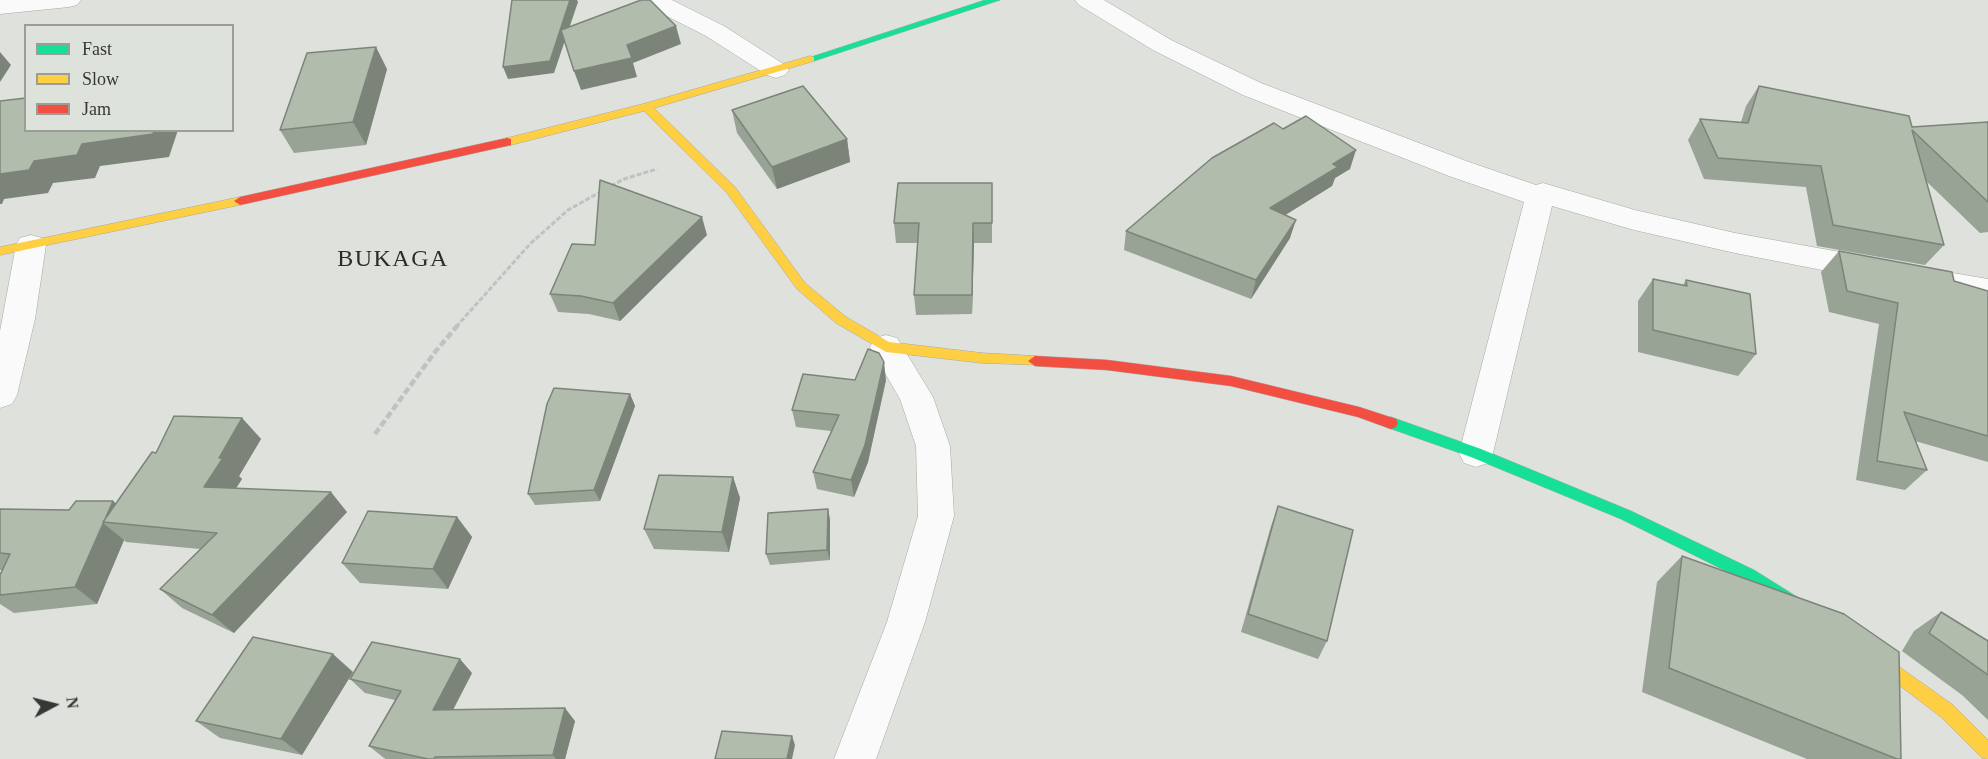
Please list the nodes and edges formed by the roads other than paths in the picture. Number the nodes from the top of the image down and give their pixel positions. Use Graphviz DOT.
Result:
graph roads {
  1 [pos="69,0"];
  2 [pos="653,0"];
  3 [pos="995,0"];
  4 [pos="1087,0"];
  5 [pos="0,7"];
  6 [pos="776,70"];
  7 [pos="646,107"];
  8 [pos="1539,197"];
  9 [pos="31,245"];
  10 [pos="0,251"];
  11 [pos="1988,290"];
  12 [pos="886,347"];
  13 [pos="0,395"];
  14 [pos="1476,453"];
  15 [pos="1815,618"];
  16 [pos="1853,642"];
  17 [pos="1988,752"];
  18 [pos="855,759"];
  1 -- 5 [label="street"];
  2 -- 6 [label="street"];
  3 -- 6 [label="street"];
  4 -- 8 [label="street"];
  6 -- 7 [label="street"];
  7 -- 9 [label="street"];
  7 -- 12 [label="street"];
  8 -- 11 [label="street"];
  8 -- 14 [label="street"];
  9 -- 10 [label="street"];
  9 -- 13 [label="street"];
  12 -- 14 [label="street"];
  12 -- 18 [label="street"];
  14 -- 15 [label="street"];
  16 -- 17 [label="street"];
}
